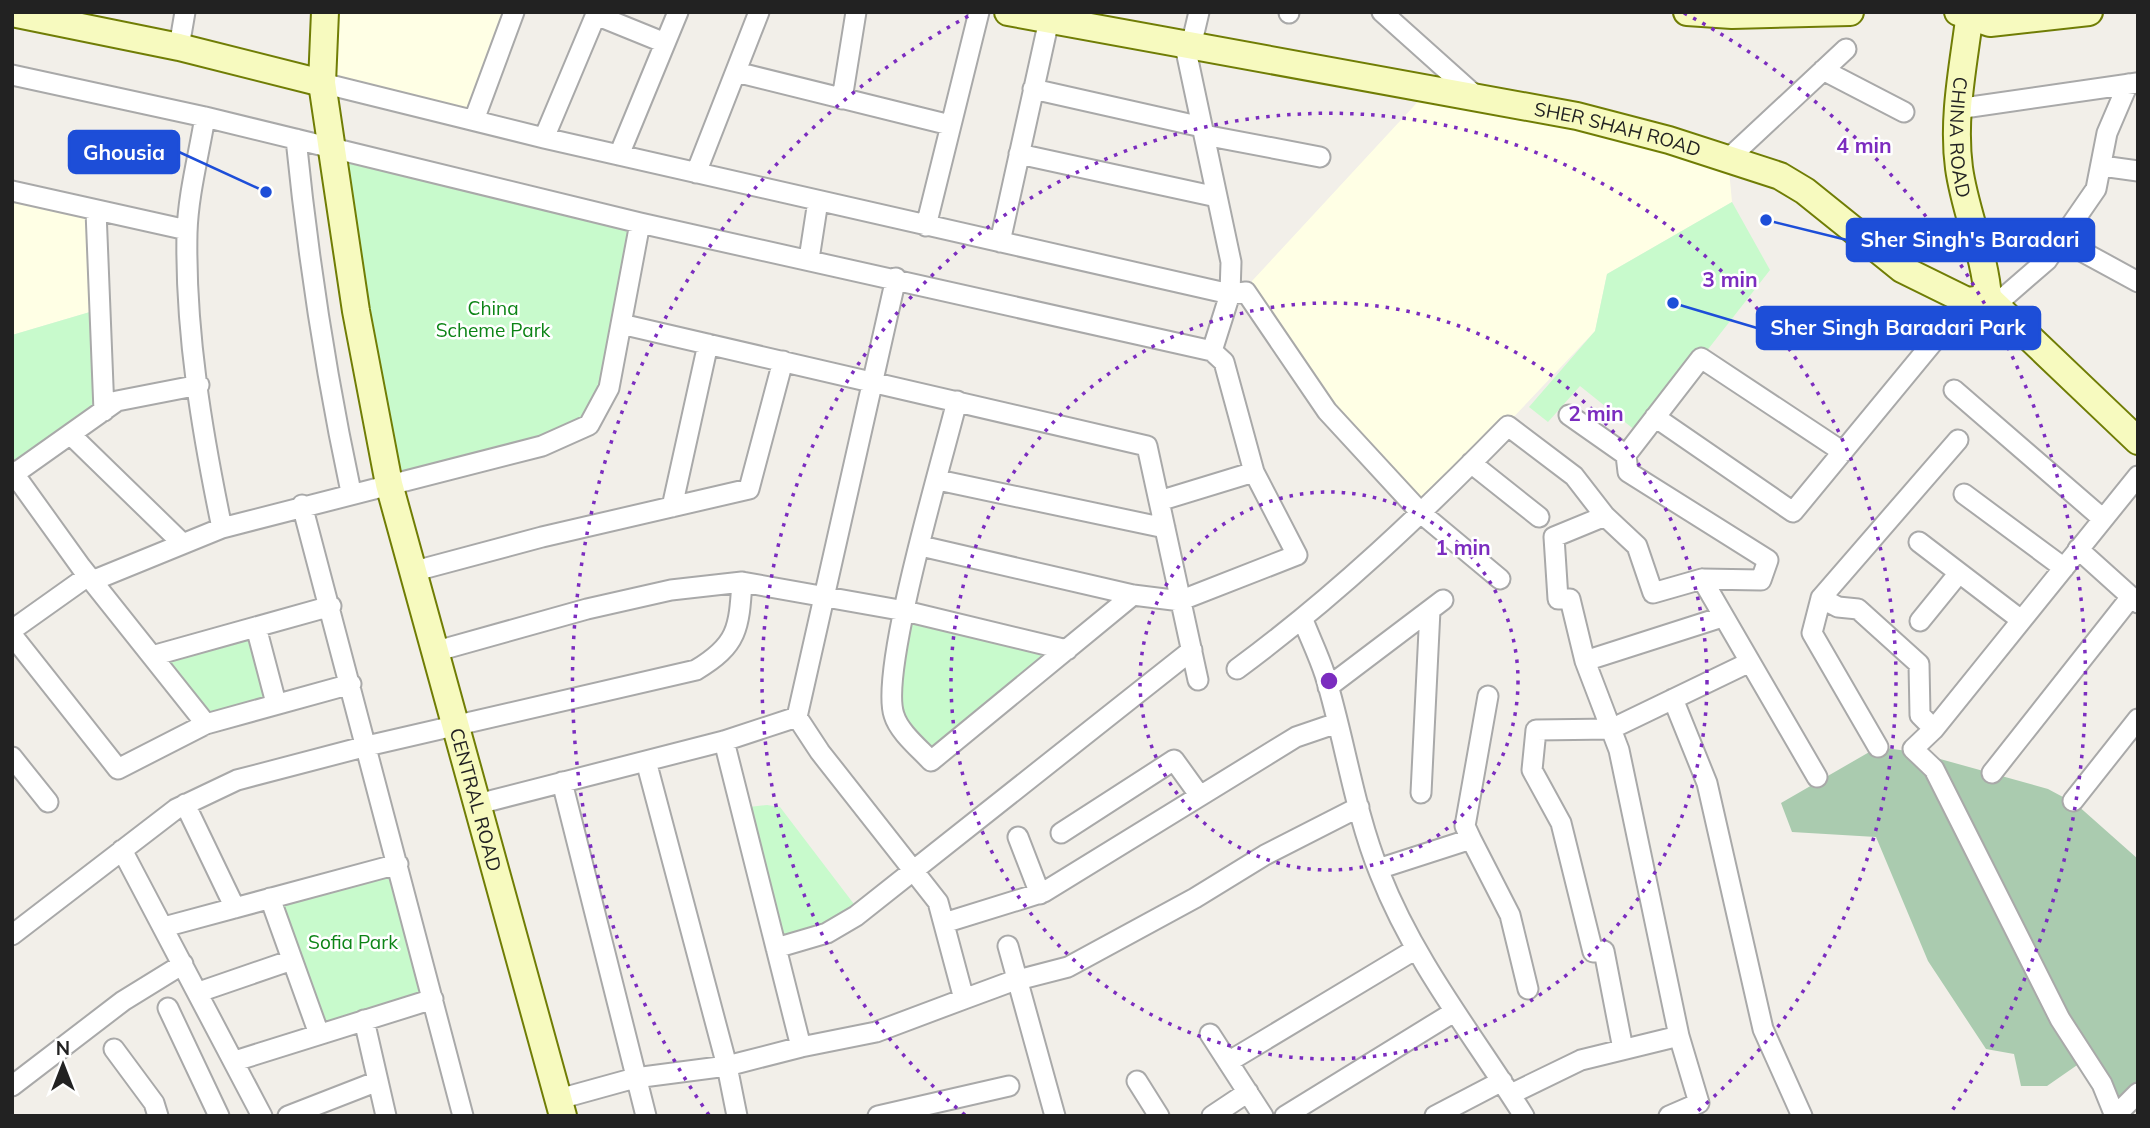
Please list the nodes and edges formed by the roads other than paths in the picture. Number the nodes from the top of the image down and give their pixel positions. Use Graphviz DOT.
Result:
graph roads {
  1 [pos="185,12"];
  2 [pos="326,12"];
  3 [pos="514,12"];
  4 [pos="678,12"];
  5 [pos="759,12"];
  6 [pos="856,12"];
  7 [pos="979,12"];
  8 [pos="1008,12"];
  9 [pos="1199,12"];
  10 [pos="1382,12"];
  11 [pos="1688,12"];
  12 [pos="1850,12"];
  13 [pos="2089,12"];
  14 [pos="12,13"];
  15 [pos="1966,13"];
  16 [pos="596,14"];
  17 [pos="1045,17"];
  18 [pos="665,43"];
  19 [pos="1188,46"];
  20 [pos="179,47"];
  21 [pos="1846,50"];
  22 [pos="1824,71"];
  23 [pos="736,72"];
  24 [pos="12,75"];
  25 [pos="323,83"];
  26 [pos="2133,83"];
  27 [pos="1033,89"];
  28 [pos="1478,98"];
  29 [pos="842,99"];
  30 [pos="1957,109"];
  31 [pos="1904,112"];
  32 [pos="205,117"];
  33 [pos="474,120"];
  34 [pos="950,125"];
  35 [pos="1203,131"];
  36 [pos="544,138"];
  37 [pos="296,139"];
  38 [pos="332,147"];
  39 [pos="1019,153"];
  40 [pos="619,155"];
  41 [pos="1320,157"];
  42 [pos="1728,159"];
  43 [pos="2102,166"];
  44 [pos="2138,171"];
  45 [pos="696,173"];
  46 [pos="12,191"];
  47 [pos="1217,197"];
  48 [pos="818,201"];
  49 [pos="96,211"];
  50 [pos="640,223"];
  51 [pos="926,226"];
  52 [pos="187,230"];
  53 [pos="2061,240"];
  54 [pos="1000,242"];
  55 [pos="809,259"];
  56 [pos="895,278"];
  57 [pos="2138,282"];
  58 [pos="1230,293"];
  59 [pos="1983,302"];
  60 [pos="621,324"];
  61 [pos="708,344"];
  62 [pos="1212,351"];
  63 [pos="783,361"];
  64 [pos="872,382"];
  65 [pos="199,385"];
  66 [pos="1954,390"];
  67 [pos="957,401"];
  68 [pos="104,411"];
  69 [pos="1569,415"];
  70 [pos="1655,417"];
  71 [pos="72,436"];
  72 [pos="1958,440"];
  73 [pos="2138,441"];
  74 [pos="1843,452"];
  75 [pos="1626,455"];
  76 [pos="1471,463"];
  77 [pos="1254,472"];
  78 [pos="13,473"];
  79 [pos="2138,476"];
  80 [pos="938,480"];
  81 [pos="389,484"];
  82 [pos="351,492"];
  83 [pos="1964,494"];
  84 [pos="1159,501"];
  85 [pos="302,505"];
  86 [pos="672,507"];
  87 [pos="1422,514"];
  88 [pos="1605,516"];
  89 [pos="1539,517"];
  90 [pos="2103,519"];
  91 [pos="222,528"];
  92 [pos="1165,528"];
  93 [pos="1919,542"];
  94 [pos="182,543"];
  95 [pos="921,546"];
  96 [pos="2078,549"];
  97 [pos="2064,568"];
  98 [pos="415,570"];
  99 [pos="1959,573"];
  100 [pos="90,579"];
  101 [pos="1500,579"];
  102 [pos="1702,579"];
  103 [pos="742,582"];
  104 [pos="1133,595"];
  105 [pos="824,597"];
  106 [pos="1821,598"];
  107 [pos="1184,600"];
  108 [pos="2134,600"];
  109 [pos="331,606"];
  110 [pos="905,611"];
  111 [pos="1716,619"];
  112 [pos="1303,620"];
  113 [pos="2021,620"];
  114 [pos="1920,621"];
  115 [pos="256,628"];
  116 [pos="12,633"];
  117 [pos="1067,650"];
  118 [pos="1192,650"];
  119 [pos="437,651"];
  120 [pos="152,656"];
  121 [pos="1585,661"];
  122 [pos="1750,662"];
  123 [pos="1237,669"];
  124 [pos="1198,680"];
  125 [pos="351,684"];
  126 [pos="1328,688"];
  127 [pos="1488,696"];
  128 [pos="1673,699"];
  129 [pos="276,703"];
  130 [pos="797,717"];
  131 [pos="2138,719"];
  132 [pos="1337,723"];
  133 [pos="206,724"];
  134 [pos="457,724"];
  135 [pos="1611,729"];
  136 [pos="1934,729"];
  137 [pos="724,741"];
  138 [pos="367,746"];
  139 [pos="1878,747"];
  140 [pos="12,757"];
  141 [pos="646,761"];
  142 [pos="1992,774"];
  143 [pos="1817,777"];
  144 [pos="19,780"];
  145 [pos="562,782"];
  146 [pos="1421,793"];
  147 [pos="1200,796"];
  148 [pos="2073,801"];
  149 [pos="48,802"];
  150 [pos="185,804"];
  151 [pos="478,804"];
  152 [pos="1359,807"];
  153 [pos="1061,833"];
  154 [pos="1018,837"];
  155 [pos="1471,839"];
  156 [pos="122,850"];
  157 [pos="398,864"];
  158 [pos="1378,869"];
  159 [pos="914,871"];
  160 [pos="1040,894"];
  161 [pos="270,898"];
  162 [pos="235,908"];
  163 [pos="944,923"];
  164 [pos="164,927"];
  165 [pos="12,935"];
  166 [pos="1008,946"];
  167 [pos="776,948"];
  168 [pos="1416,948"];
  169 [pos="292,960"];
  170 [pos="183,964"];
  171 [pos="1017,980"];
  172 [pos="1528,989"];
  173 [pos="199,992"];
  174 [pos="433,999"];
  175 [pos="964,999"];
  176 [pos="168,1007"];
  177 [pos="1454,1012"];
  178 [pos="363,1020"];
  179 [pos="319,1034"];
  180 [pos="1210,1034"];
  181 [pos="1679,1036"];
  182 [pos="801,1047"];
  183 [pos="114,1049"];
  184 [pos="1623,1049"];
  185 [pos="235,1060"];
  186 [pos="1228,1062"];
  187 [pos="727,1066"];
  188 [pos="635,1078"];
  189 [pos="1137,1081"];
  190 [pos="378,1082"];
  191 [pos="12,1086"];
  192 [pos="1009,1086"];
  193 [pos="1506,1087"];
  194 [pos="1248,1092"];
  195 [pos="2138,1093"];
  196 [pos="561,1107"];
  197 [pos="914,1112"];
  198 [pos="158,1116"];
  199 [pos="219,1116"];
  200 [pos="262,1116"];
  201 [pos="288,1116"];
  202 [pos="386,1116"];
  203 [pos="463,1116"];
  204 [pos="646,1116"];
  205 [pos="737,1116"];
  206 [pos="878,1116"];
  207 [pos="1055,1116"];
  208 [pos="1159,1116"];
  209 [pos="1212,1116"];
  210 [pos="1263,1116"];
  211 [pos="1285,1116"];
  212 [pos="1435,1116"];
  213 [pos="1524,1116"];
  214 [pos="1669,1116"];
  215 [pos="1802,1116"];
  216 [pos="2115,1116"];
  1 -- 20 [label="street"];
  2 -- 25 [label="main road, CENTRAL ROAD"];
  3 -- 33 [label="street"];
  4 -- 18 [label="street"];
  5 -- 23 [label="street"];
  6 -- 29 [label="street"];
  7 -- 34 [label="street"];
  8 -- 17 [label="main road, SHER SHAH ROAD"];
  9 -- 19 [label="street"];
  10 -- 28 [label="street"];
  11 -- 12 [label="main road"];
  13 -- 15 [label="main road"];
  14 -- 20 [label="main road"];
  15 -- 30 [label="main road, CHINA ROAD"];
  16 -- 18 [label="street"];
  16 -- 36 [label="street"];
  17 -- 19 [label="main road, SHER SHAH ROAD"];
  17 -- 27 [label="street"];
  18 -- 40 [label="street"];
  19 -- 28 [label="main road, SHER SHAH ROAD"];
  19 -- 35 [label="street"];
  20 -- 25 [label="main road"];
  21 -- 22 [label="street"];
  22 -- 31 [label="street"];
  22 -- 42 [label="street"];
  23 -- 29 [label="street"];
  23 -- 45 [label="street"];
  24 -- 32 [label="street"];
  25 -- 33 [label="street"];
  25 -- 38 [label="main road, CENTRAL ROAD"];
  26 -- 30 [label="street"];
  26 -- 43 [label="street"];
  27 -- 35 [label="street"];
  27 -- 39 [label="street"];
  28 -- 42 [label="main road, SHER SHAH ROAD"];
  29 -- 34 [label="street"];
  30 -- 59 [label="main road, CHINA ROAD"];
  32 -- 37 [label="street"];
  32 -- 52 [label="street"];
  33 -- 36 [label="street"];
  34 -- 51 [label="street"];
  35 -- 41 [label="street"];
  35 -- 47 [label="street"];
  36 -- 40 [label="street"];
  37 -- 38 [label="street"];
  37 -- 82 [label="street"];
  38 -- 50 [label="street"];
  38 -- 81 [label="main road, CENTRAL ROAD"];
  39 -- 47 [label="street"];
  39 -- 54 [label="street"];
  40 -- 45 [label="street"];
  42 -- 59 [label="main road, SHER SHAH ROAD"];
  43 -- 44 [label="street"];
  43 -- 53 [label="street"];
  45 -- 48 [label="street"];
  46 -- 49 [label="street"];
  47 -- 58 [label="street"];
  48 -- 51 [label="street"];
  48 -- 55 [label="street"];
  49 -- 52 [label="street"];
  49 -- 68 [label="street"];
  50 -- 55 [label="street"];
  50 -- 60 [label="street"];
  51 -- 54 [label="street"];
  52 -- 65 [label="street"];
  53 -- 57 [label="street"];
  53 -- 59 [label="street"];
  54 -- 58 [label="street"];
  55 -- 56 [label="street"];
  56 -- 62 [label="street"];
  56 -- 64 [label="street"];
  58 -- 62 [label="street"];
  58 -- 87 [label="street"];
  59 -- 73 [label="main road, SHER SHAH ROAD"];
  59 -- 74 [label="street"];
  60 -- 61 [label="street"];
  60 -- 81 [label="street"];
  61 -- 63 [label="street"];
  61 -- 86 [label="street"];
  62 -- 77 [label="street"];
  63 -- 64 [label="street"];
  63 -- 86 [label="street"];
  64 -- 67 [label="street"];
  64 -- 105 [label="street"];
  65 -- 68 [label="street"];
  65 -- 91 [label="street"];
  66 -- 90 [label="street"];
  67 -- 80 [label="street"];
  67 -- 84 [label="street"];
  68 -- 71 [label="street"];
  69 -- 75 [label="street"];
  70 -- 74 [label="street"];
  70 -- 74 [label="street"];
  70 -- 75 [label="street"];
  71 -- 78 [label="street"];
  71 -- 94 [label="street"];
  72 -- 106 [label="street"];
  75 -- 102 [label="street"];
  76 -- 87 [label="street"];
  76 -- 88 [label="street"];
  76 -- 89 [label="street"];
  77 -- 84 [label="street"];
  77 -- 107 [label="street"];
  78 -- 100 [label="street"];
  79 -- 90 [label="street"];
  80 -- 92 [label="street"];
  80 -- 95 [label="street"];
  81 -- 82 [label="street"];
  81 -- 98 [label="main road, CENTRAL ROAD"];
  82 -- 85 [label="street"];
  83 -- 97 [label="street"];
  84 -- 92 [label="street"];
  85 -- 91 [label="street"];
  85 -- 109 [label="street"];
  86 -- 98 [label="street"];
  87 -- 101 [label="street"];
  87 -- 112 [label="street"];
  88 -- 102 [label="street"];
  88 -- 121 [label="street"];
  90 -- 96 [label="street"];
  91 -- 94 [label="street"];
  92 -- 107 [label="street"];
  93 -- 99 [label="street"];
  94 -- 100 [label="street"];
  95 -- 104 [label="street"];
  95 -- 110 [label="street"];
  96 -- 97 [label="street"];
  96 -- 108 [label="street"];
  97 -- 113 [label="street"];
  98 -- 119 [label="main road, CENTRAL ROAD"];
  99 -- 113 [label="street"];
  99 -- 114 [label="street"];
  100 -- 116 [label="street"];
  100 -- 120 [label="street"];
  102 -- 122 [label="street"];
  103 -- 105 [label="street"];
  103 -- 119 [label="street"];
  103 -- 134 [label="street"];
  104 -- 107 [label="street"];
  104 -- 117 [label="street"];
  105 -- 110 [label="street"];
  105 -- 130 [label="street"];
  106 -- 136 [label="street"];
  106 -- 139 [label="street"];
  107 -- 118 [label="street"];
  108 -- 142 [label="street"];
  109 -- 115 [label="street"];
  109 -- 125 [label="street"];
  110 -- 117 [label="street"];
  110 -- 117 [label="street"];
  111 -- 121 [label="street"];
  112 -- 123 [label="street"];
  112 -- 126 [label="street"];
  113 -- 136 [label="street"];
  115 -- 120 [label="street"];
  115 -- 129 [label="street"];
  116 -- 133 [label="street"];
  118 -- 124 [label="street"];
  118 -- 159 [label="street"];
  119 -- 134 [label="main road, CENTRAL ROAD"];
  120 -- 133 [label="street"];
  121 -- 135 [label="street"];
  122 -- 128 [label="street"];
  122 -- 143 [label="street"];
  125 -- 129 [label="street"];
  125 -- 138 [label="street"];
  126 -- 132 [label="street"];
  126 -- 146 [label="street"];
  127 -- 155 [label="street"];
  128 -- 135 [label="street"];
  128 -- 215 [label="street"];
  129 -- 133 [label="street"];
  130 -- 137 [label="street"];
  130 -- 159 [label="street"];
  131 -- 148 [label="street"];
  132 -- 147 [label="street"];
  132 -- 152 [label="street"];
  134 -- 138 [label="street"];
  134 -- 151 [label="main road, CENTRAL ROAD"];
  135 -- 181 [label="street"];
  135 -- 184 [label="street"];
  136 -- 216 [label="street"];
  137 -- 141 [label="street"];
  137 -- 167 [label="street"];
  138 -- 150 [label="street"];
  138 -- 157 [label="street"];
  140 -- 144 [label="street"];
  141 -- 145 [label="street"];
  141 -- 187 [label="street"];
  144 -- 149 [label="street"];
  145 -- 151 [label="street"];
  145 -- 188 [label="street"];
  147 -- 153 [label="street"];
  147 -- 160 [label="street"];
  150 -- 156 [label="street"];
  150 -- 162 [label="street"];
  151 -- 196 [label="main road, CENTRAL ROAD"];
  152 -- 158 [label="street"];
  152 -- 171 [label="street"];
  154 -- 160 [label="street"];
  155 -- 158 [label="street"];
  155 -- 172 [label="street"];
  156 -- 164 [label="street"];
  156 -- 165 [label="street"];
  157 -- 161 [label="street"];
  157 -- 174 [label="street"];
  158 -- 168 [label="street"];
  159 -- 163 [label="street"];
  159 -- 167 [label="street"];
  160 -- 163 [label="street"];
  161 -- 162 [label="street"];
  161 -- 169 [label="street"];
  162 -- 164 [label="street"];
  163 -- 175 [label="street"];
  164 -- 170 [label="street"];
  166 -- 171 [label="street"];
  167 -- 182 [label="street"];
  168 -- 177 [label="street"];
  168 -- 186 [label="street"];
  169 -- 173 [label="street"];
  169 -- 179 [label="street"];
  170 -- 173 [label="street"];
  170 -- 191 [label="street"];
  171 -- 175 [label="street"];
  171 -- 207 [label="street"];
  173 -- 185 [label="street"];
  174 -- 178 [label="street"];
  174 -- 203 [label="street"];
  175 -- 182 [label="street"];
  176 -- 199 [label="street"];
  177 -- 193 [label="street"];
  177 -- 211 [label="street"];
  178 -- 179 [label="street"];
  178 -- 190 [label="street"];
  179 -- 185 [label="street"];
  180 -- 186 [label="street"];
  181 -- 184 [label="street"];
  181 -- 214 [label="street"];
  182 -- 187 [label="street"];
  183 -- 198 [label="street"];
  184 -- 193 [label="street"];
  185 -- 200 [label="street"];
  186 -- 194 [label="street"];
  187 -- 188 [label="street"];
  187 -- 205 [label="street"];
  188 -- 196 [label="street"];
  188 -- 204 [label="street"];
  189 -- 208 [label="street"];
  190 -- 201 [label="street"];
  190 -- 202 [label="street"];
  192 -- 197 [label="street"];
  193 -- 212 [label="street"];
  193 -- 213 [label="street"];
  194 -- 209 [label="street"];
  194 -- 210 [label="street"];
  195 -- 216 [label="street"];
  197 -- 206 [label="street"];
}
